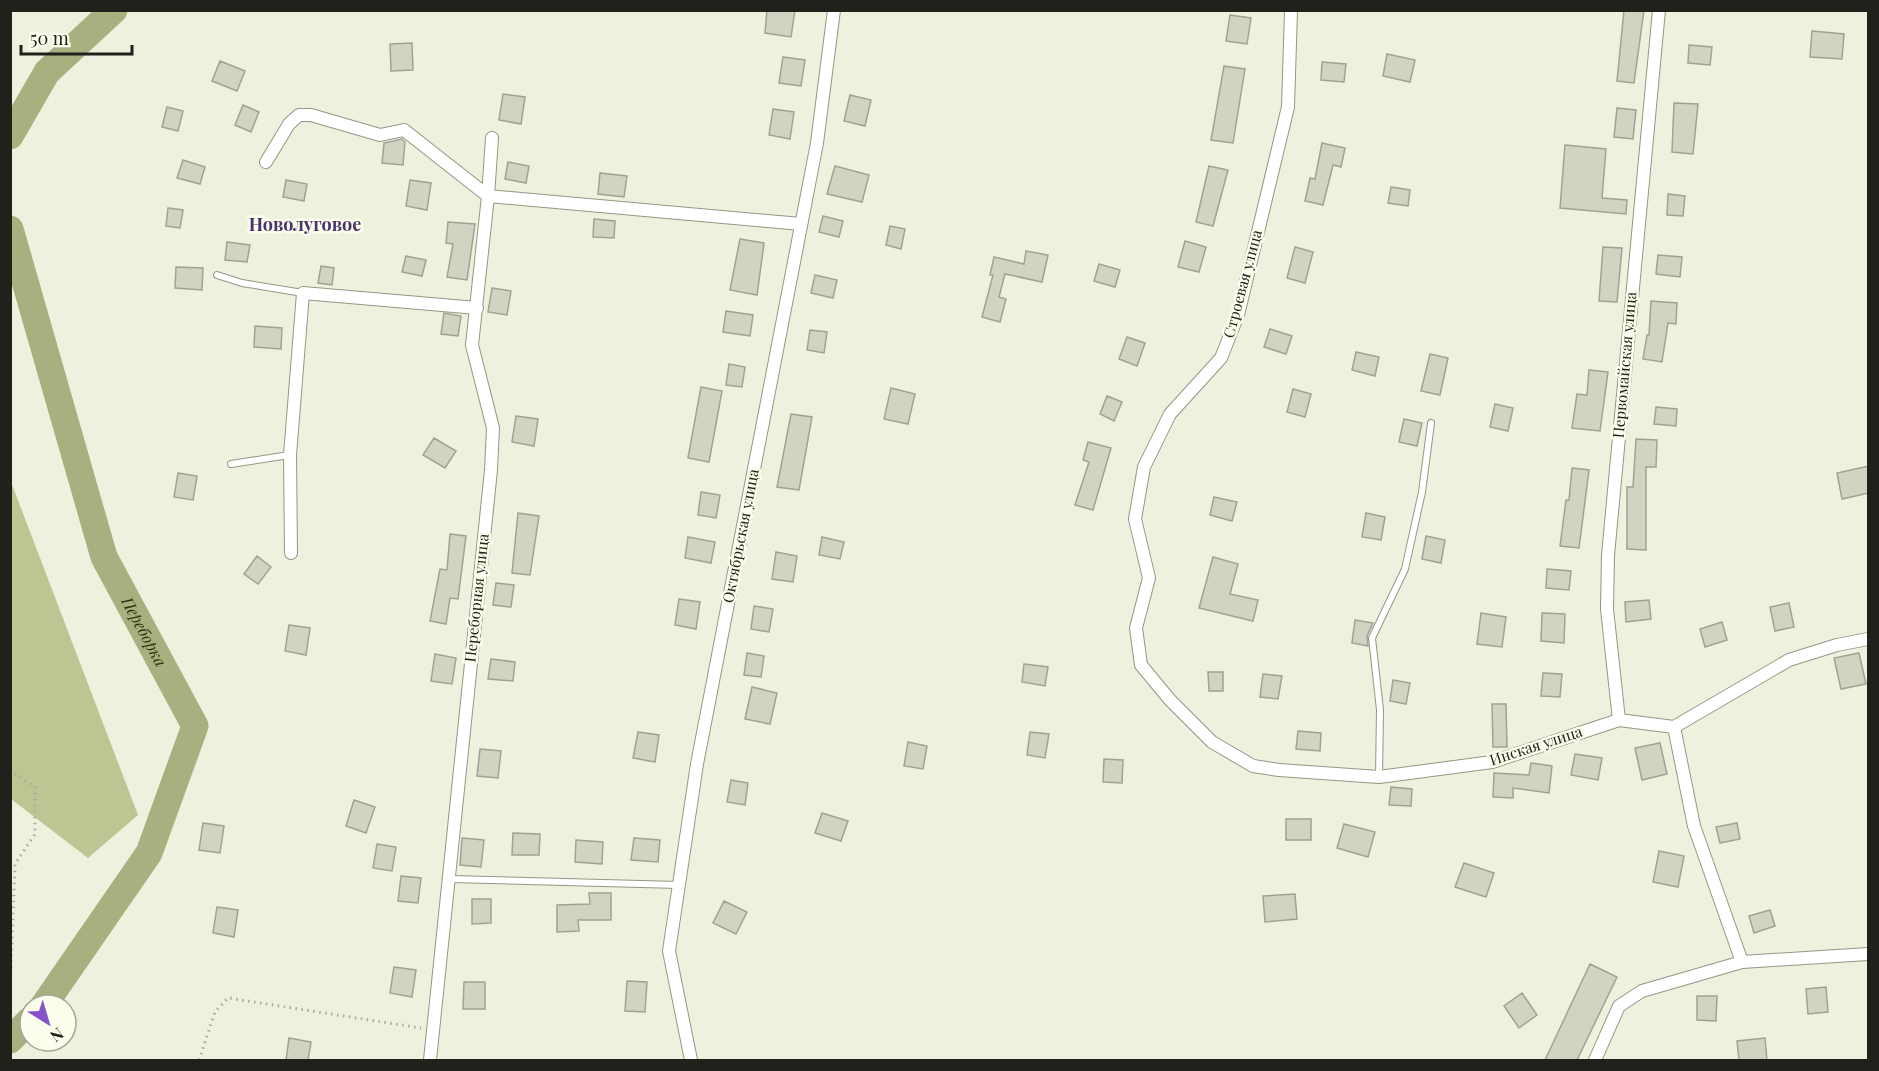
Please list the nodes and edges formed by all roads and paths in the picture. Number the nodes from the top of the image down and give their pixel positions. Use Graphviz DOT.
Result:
graph roads {
  1 [pos="834,10"];
  2 [pos="1291,10"];
  3 [pos="1659,10"];
  4 [pos="492,138"];
  5 [pos="266,162"];
  6 [pos="488,196"];
  7 [pos="801,224"];
  8 [pos="217,275"];
  9 [pos="303,293"];
  10 [pos="477,308"];
  11 [pos="1431,423"];
  12 [pos="290,455"];
  13 [pos="231,464"];
  14 [pos="291,553"];
  15 [pos="1869,639"];
  16 [pos="1170,700"];
  17 [pos="1619,720"];
  18 [pos="1674,727"];
  19 [pos="10,770"];
  20 [pos="1379,777"];
  21 [pos="450,879"];
  22 [pos="679,885"];
  23 [pos="1869,954"];
  24 [pos="1742,962"];
  25 [pos="10,992"];
  26 [pos="432,1030"];
  27 [pos="199,1060"];
  28 [pos="430,1060"];
  29 [pos="691,1060"];
  30 [pos="1595,1060"];
  1 -- 7 [label="street, Октябрьская улица"];
  2 -- 16 [label="street, Строевая улица"];
  3 -- 17 [label="street, Первомайская улица"];
  4 -- 6 [label="street, Переборная улица"];
  5 -- 6 [label="street"];
  6 -- 7 [label="street"];
  6 -- 10 [label="street, Переборная улица"];
  7 -- 22 [label="street, Октябрьская улица"];
  8 -- 9 [label="lane"];
  9 -- 10 [label="street"];
  9 -- 12 [label="street"];
  10 -- 21 [label="street, Переборная улица"];
  11 -- 20 [label="lane"];
  12 -- 13 [label="lane"];
  12 -- 14 [label="street"];
  15 -- 18 [label="street"];
  16 -- 20 [label="street, Инская улица"];
  17 -- 18 [label="street, Инская улица"];
  17 -- 20 [label="street, Инская улица"];
  18 -- 24 [label="street"];
  19 -- 25 [label="path"];
  21 -- 22 [label="lane"];
  21 -- 26 [label="street, Переборная улица"];
  22 -- 29 [label="street, Октябрьская улица"];
  23 -- 24 [label="street"];
  24 -- 30 [label="street"];
  26 -- 27 [label="path"];
  26 -- 28 [label="street, Переборная улица"];
}
